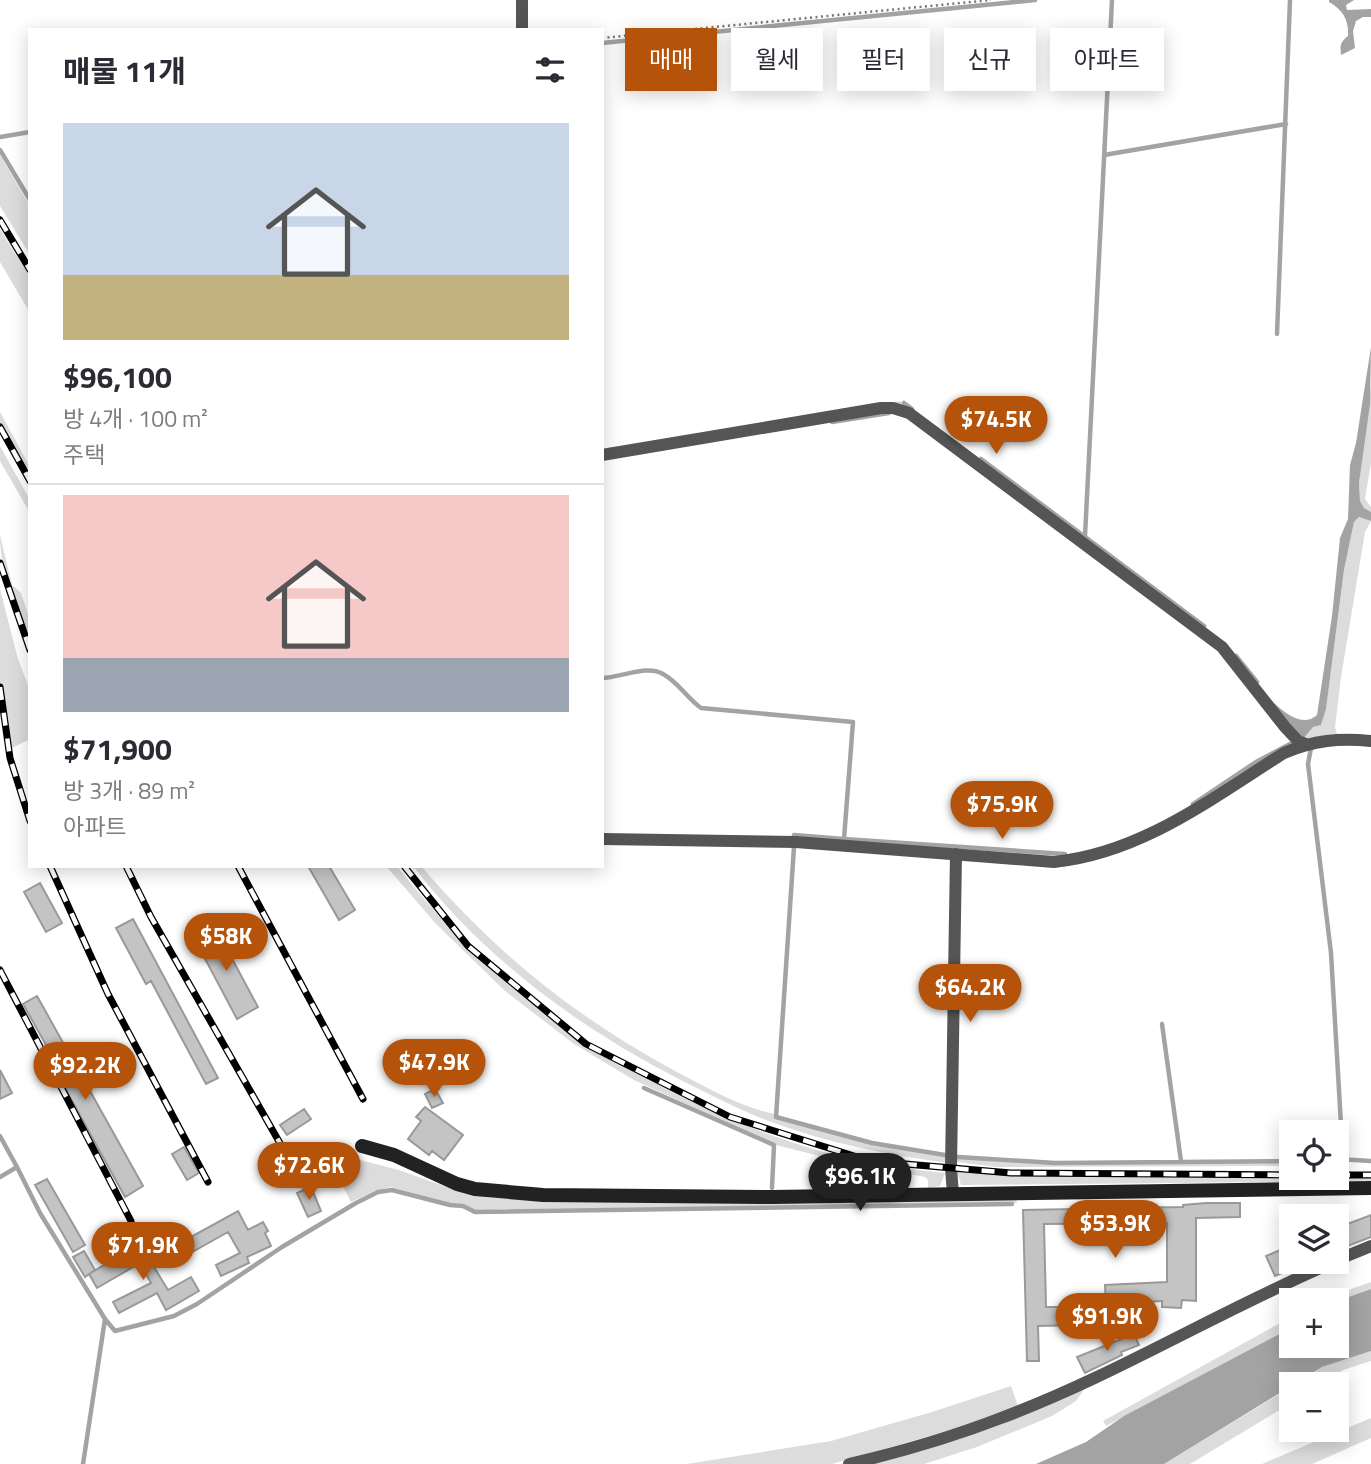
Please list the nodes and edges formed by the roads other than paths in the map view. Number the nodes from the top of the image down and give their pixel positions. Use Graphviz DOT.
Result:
graph roads {
  1 [pos="522,0"];
  2 [pos="522,28"];
  3 [pos="604,455"];
  4 [pos="1371,741"];
  5 [pos="1306,744"];
  6 [pos="604,839"];
  7 [pos="956,855"];
  8 [pos="362,1146"];
  9 [pos="1371,1188"];
  10 [pos="953,1194"];
  11 [pos="1371,1246"];
  12 [pos="1349,1255"];
  13 [pos="1304,1274"];
  14 [pos="849,1464"];
  1 -- 2 [label="street"];
  3 -- 5 [label="street"];
  4 -- 5 [label="street"];
  5 -- 7 [label="street"];
  6 -- 7 [label="street"];
  7 -- 10 [label="street"];
  8 -- 10 [label="street"];
  9 -- 10 [label="street"];
  11 -- 12 [label="street"];
  13 -- 14 [label="street"];
}
